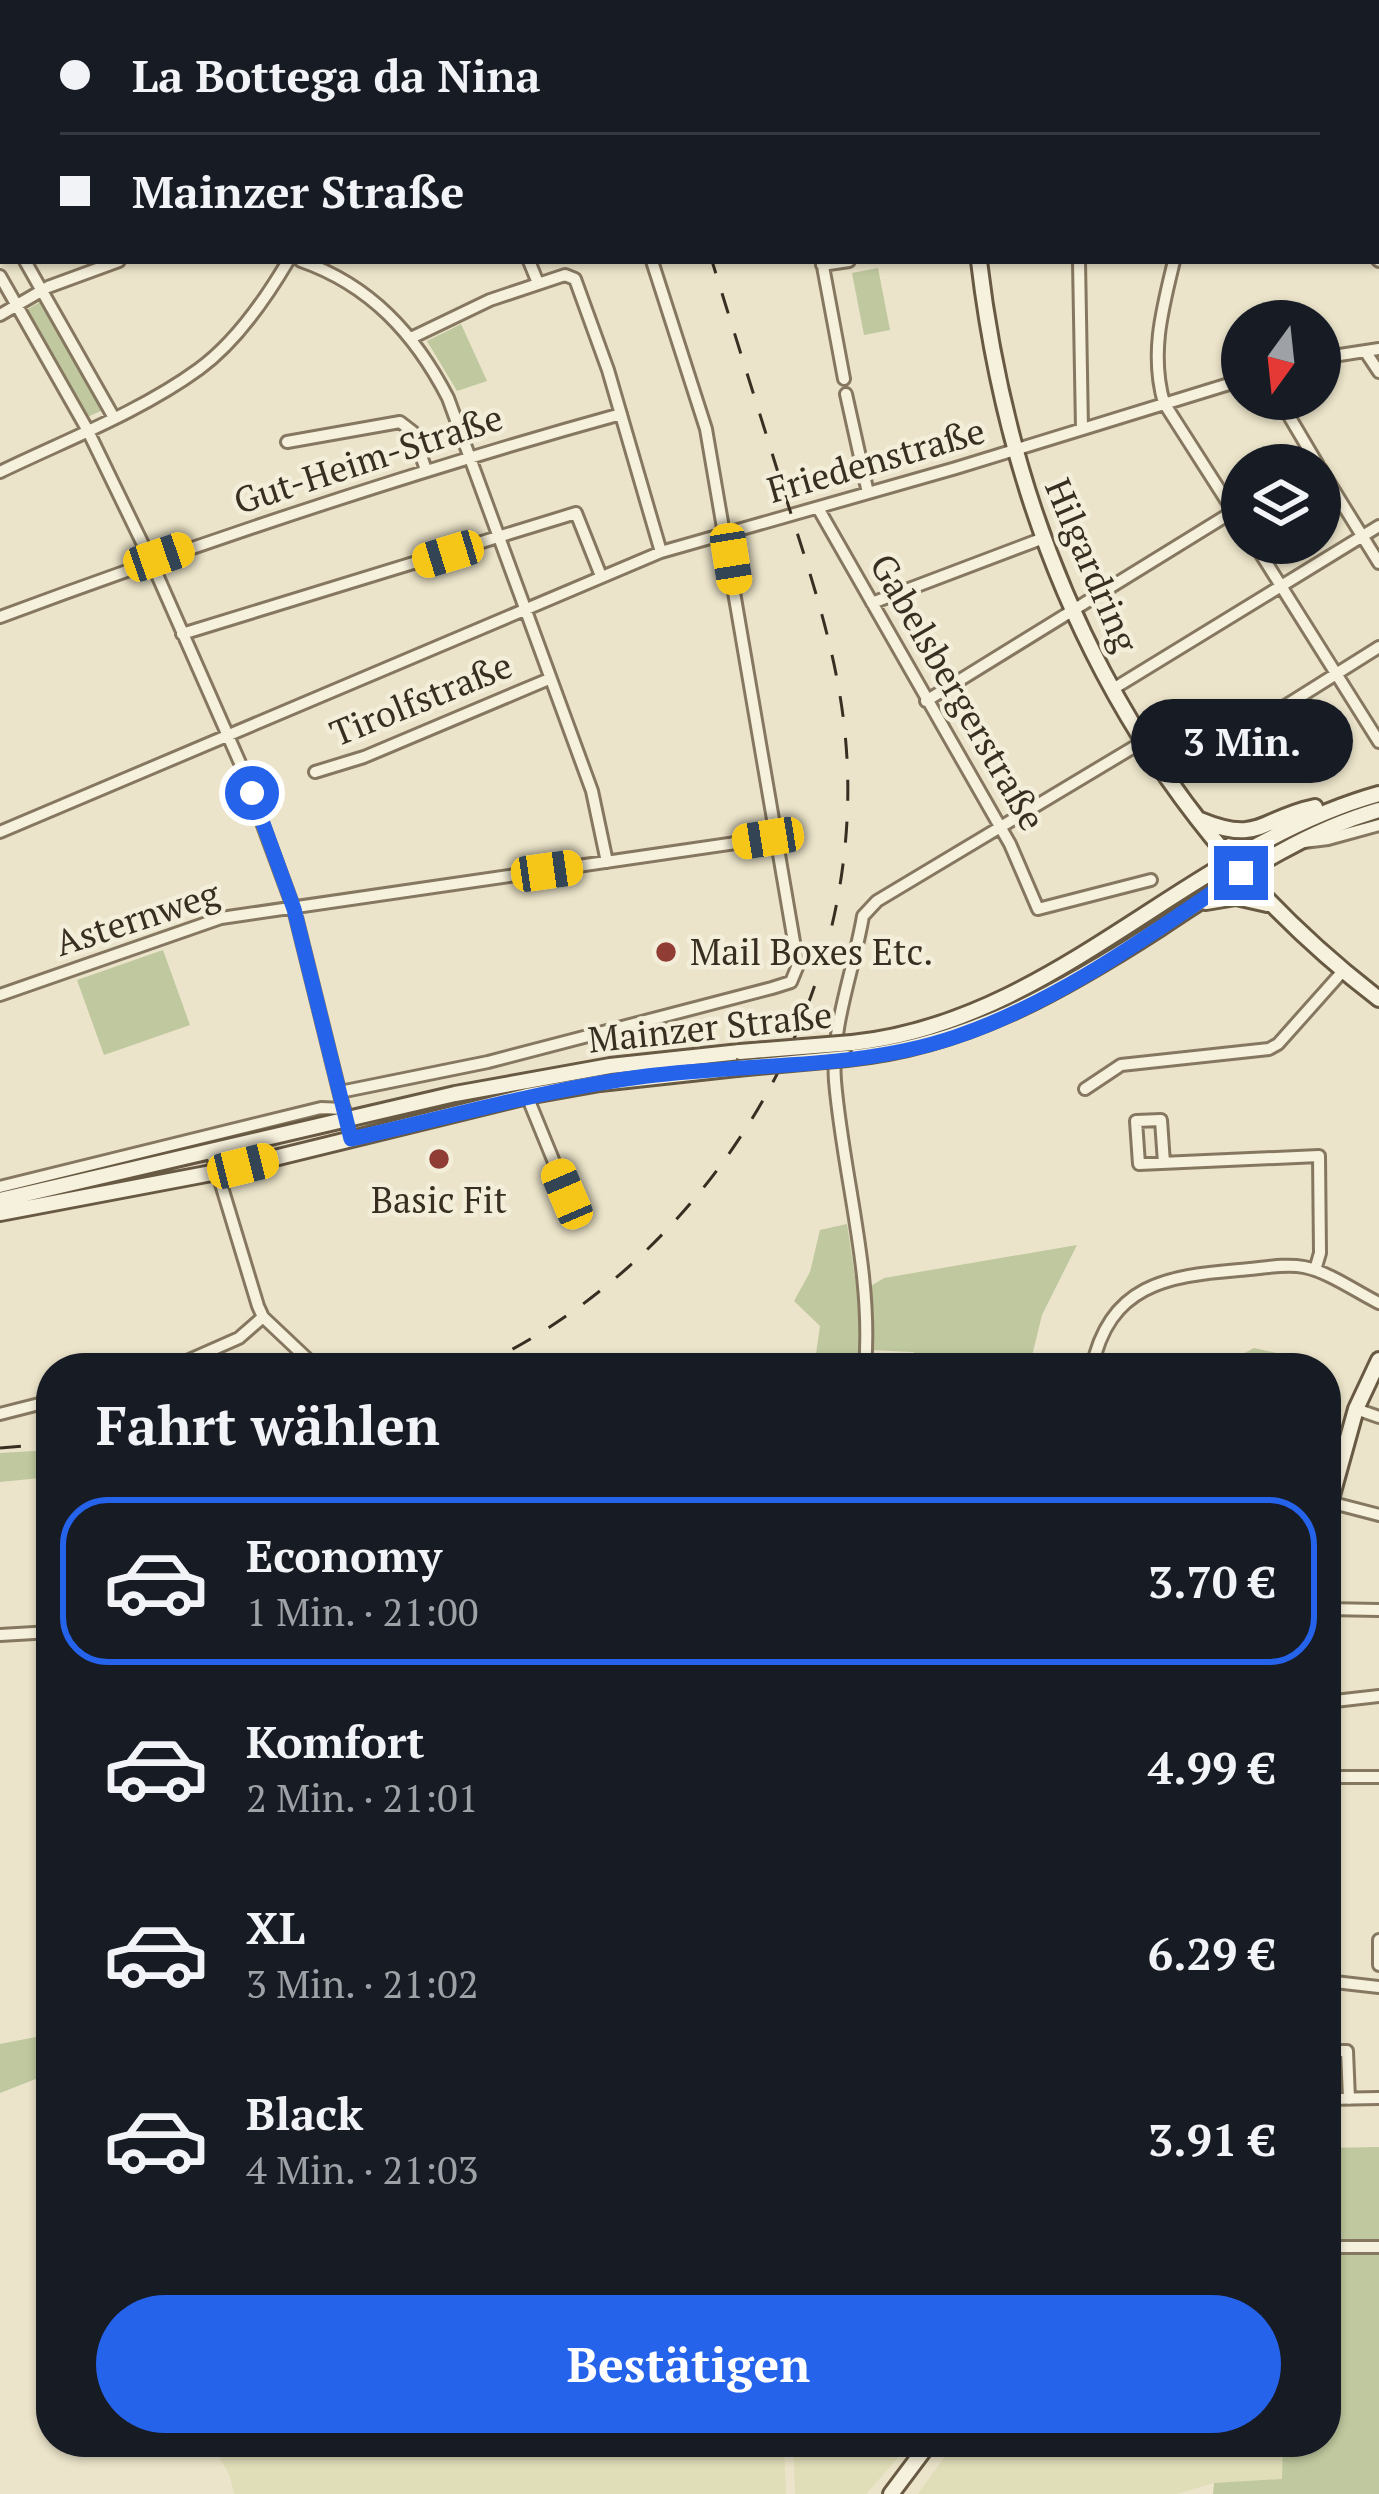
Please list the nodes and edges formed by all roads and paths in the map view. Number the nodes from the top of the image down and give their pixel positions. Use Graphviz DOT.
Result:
graph roads {
  1 [pos="27,264"];
  2 [pos="111,264"];
  3 [pos="286,264"];
  4 [pos="308,264"];
  5 [pos="531,264"];
  6 [pos="653,264"];
  7 [pos="822,264"];
  8 [pos="980,264"];
  9 [pos="1079,264"];
  10 [pos="1173,264"];
  11 [pos="0,276"];
  12 [pos="538,283"];
  13 [pos="41,290"];
  14 [pos="18,304"];
  15 [pos="0,315"];
  16 [pos="411,338"];
  17 [pos="1372,350"];
  18 [pos="1341,355"];
  19 [pos="1379,372"];
  20 [pos="844,379"];
  21 [pos="1221,386"];
  22 [pos="846,394"];
  23 [pos="1164,404"];
  24 [pos="621,414"];
  25 [pos="113,416"];
  26 [pos="87,429"];
  27 [pos="1082,429"];
  28 [pos="287,442"];
  29 [pos="1013,451"];
  30 [pos="470,456"];
  31 [pos="426,470"];
  32 [pos="0,472"];
  33 [pos="1221,492"];
  34 [pos="868,494"];
  35 [pos="1341,502"];
  36 [pos="818,508"];
  37 [pos="1221,520"];
  38 [pos="1379,526"];
  39 [pos="727,534"];
  40 [pos="1362,537"];
  41 [pos="499,538"];
  42 [pos="1041,539"];
  43 [pos="661,552"];
  44 [pos="151,561"];
  45 [pos="1379,563"];
  46 [pos="1267,564"];
  47 [pos="601,576"];
  48 [pos="1281,587"];
  49 [pos="872,603"];
  50 [pos="524,609"];
  51 [pos="1073,612"];
  52 [pos="0,616"];
  53 [pos="182,634"];
  54 [pos="1379,647"];
  55 [pos="1336,674"];
  56 [pos="549,679"];
  57 [pos="1113,688"];
  58 [pos="926,701"];
  59 [pos="227,736"];
  60 [pos="1144,741"];
  61 [pos="1379,742"];
  62 [pos="315,772"];
  63 [pos="1168,779"];
  64 [pos="1379,794"];
  65 [pos="1338,805"];
  66 [pos="1379,810"];
  67 [pos="1195,818"];
  68 [pos="1379,825"];
  69 [pos="1001,830"];
  70 [pos="0,832"];
  71 [pos="777,837"];
  72 [pos="1294,842"];
  73 [pos="1229,860"];
  74 [pos="607,862"];
  75 [pos="1241,873"];
  76 [pos="1151,880"];
  77 [pos="1195,904"];
  78 [pos="1273,906"];
  79 [pos="294,909"];
  80 [pos="1343,971"];
  81 [pos="0,995"];
  82 [pos="1379,999"];
  83 [pos="850,1050"];
  84 [pos="1085,1088"];
  85 [pos="340,1092"];
  86 [pos="527,1096"];
  87 [pos="345,1113"];
  88 [pos="351,1139"];
  89 [pos="211,1151"];
  90 [pos="1164,1163"];
  91 [pos="217,1172"];
  92 [pos="0,1187"];
  93 [pos="567,1194"];
  94 [pos="0,1200"];
  95 [pos="0,1213"];
  96 [pos="1315,1270"];
  97 [pos="1379,1303"];
  98 [pos="263,1317"];
  99 [pos="205,1353"];
  100 [pos="301,1353"];
  101 [pos="866,1353"];
  102 [pos="1098,1353"];
  103 [pos="1379,1360"];
  104 [pos="36,1405"];
  105 [pos="1356,1409"];
  106 [pos="0,1414"];
  107 [pos="1379,1417"];
  108 [pos="1341,1463"];
  109 [pos="1341,1511"];
  110 [pos="1379,1515"];
  111 [pos="1341,1610"];
  112 [pos="1379,1610"];
  113 [pos="36,1633"];
  114 [pos="0,1635"];
  115 [pos="1379,1696"];
  116 [pos="1341,1700"];
  117 [pos="1341,1777"];
  118 [pos="1379,1778"];
  119 [pos="1379,1940"];
  120 [pos="1379,1965"];
  121 [pos="1341,1983"];
  122 [pos="1379,1988"];
  123 [pos="1341,2051"];
  124 [pos="1379,2098"];
  125 [pos="1341,2099"];
  126 [pos="1348,2099"];
  127 [pos="1341,2247"];
  128 [pos="1379,2247"];
  129 [pos="919,2457"];
  130 [pos="891,2494"];
  1 -- 13 [label="street"];
  2 -- 13 [label="street"];
  3 -- 25 [label="street"];
  4 -- 16 [label="street, Tirolfstraße"];
  5 -- 12 [label="street"];
  6 -- 39 [label="street"];
  7 -- 20 [label="street"];
  8 -- 29 [label="main road, Hilgardring"];
  9 -- 27 [label="street"];
  10 -- 23 [label="street"];
  11 -- 14 [label="street"];
  12 -- 16 [label="street"];
  12 -- 24 [label="street"];
  13 -- 14 [label="street"];
  13 -- 25 [label="street"];
  14 -- 15 [label="street"];
  14 -- 26 [label="street"];
  16 -- 30 [label="street, Tirolfstraße"];
  17 -- 18 [label="street"];
  17 -- 19 [label="street"];
  21 -- 23 [label="street, Friedenstraße"];
  22 -- 34 [label="street"];
  23 -- 27 [label="street, Friedenstraße"];
  23 -- 33 [label="street"];
  24 -- 30 [label="street, Gut-Heim-Straße"];
  24 -- 43 [label="street"];
  25 -- 26 [label="street"];
  26 -- 32 [label="street"];
  26 -- 44 [label="street"];
  27 -- 29 [label="street, Friedenstraße"];
  28 -- 31 [label="street"];
  29 -- 34 [label="street, Friedenstraße"];
  29 -- 42 [label="main road, Hilgardring"];
  30 -- 31 [label="street, Gut-Heim-Straße"];
  30 -- 41 [label="street, Tirolfstraße"];
  31 -- 44 [label="street, Gut-Heim-Straße"];
  34 -- 36 [label="street, Friedenstraße"];
  35 -- 40 [label="street"];
  36 -- 39 [label="street, Friedenstraße"];
  36 -- 49 [label="street, Gabelsbergerstraße"];
  37 -- 51 [label="street"];
  38 -- 40 [label="street"];
  39 -- 43 [label="street, Friedenstraße"];
  39 -- 71 [label="street"];
  40 -- 45 [label="street"];
  40 -- 48 [label="street"];
  41 -- 47 [label="street"];
  41 -- 50 [label="street, Tirolfstraße"];
  41 -- 53 [label="street"];
  42 -- 49 [label="street"];
  42 -- 51 [label="main road, Hilgardring"];
  43 -- 47 [label="street, Friedenstraße"];
  44 -- 52 [label="street, Gut-Heim-Straße"];
  44 -- 53 [label="street"];
  46 -- 48 [label="street"];
  47 -- 50 [label="street, Friedenstraße"];
  48 -- 55 [label="street"];
  48 -- 57 [label="street"];
  49 -- 58 [label="street, Gabelsbergerstraße"];
  50 -- 56 [label="street, Tirolfstraße"];
  50 -- 59 [label="street, Friedenstraße"];
  51 -- 57 [label="main road, Hilgardring"];
  51 -- 58 [label="street"];
  53 -- 59 [label="street"];
  54 -- 55 [label="street"];
  55 -- 61 [label="street"];
  55 -- 63 [label="street"];
  56 -- 62 [label="street, Tirolfstraße"];
  56 -- 74 [label="street, Tirolfstraße"];
  57 -- 60 [label="main road, Hilgardring"];
  58 -- 69 [label="street, Gabelsbergerstraße"];
  59 -- 70 [label="street, Friedenstraße"];
  59 -- 79 [label="street"];
  60 -- 63 [label="main road, Hilgardring"];
  60 -- 69 [label="street"];
  63 -- 67 [label="main road, Hilgardring"];
  64 -- 65 [label="main road, Mainzer Straße"];
  65 -- 67 [label="main road"];
  65 -- 73 [label="main road, Mainzer Straße"];
  66 -- 72 [label="main road, Mainzer Straße"];
  67 -- 73 [label="main road, Hilgardring"];
  68 -- 72 [label="street"];
  69 -- 76 [label="street, Gabelsbergerstraße"];
  69 -- 101 [label="street"];
  71 -- 74 [label="street, Asternweg"];
  71 -- 85 [label="street, Mainzer Straße"];
  72 -- 75 [label="main road, Mainzer Straße"];
  73 -- 75 [label="main road, Hilgardring"];
  73 -- 83 [label="main road, Mainzer Straße"];
  74 -- 79 [label="street, Asternweg"];
  75 -- 77 [label="main road, Mainzer Straße"];
  75 -- 78 [label="main road, Hilgardring"];
  77 -- 78 [label="main road"];
  77 -- 83 [label="main road, Mainzer Straße"];
  78 -- 80 [label="main road, Hilgardring"];
  79 -- 81 [label="street, Asternweg"];
  79 -- 85 [label="street"];
  80 -- 82 [label="main road, Hilgardring"];
  80 -- 84 [label="street"];
  83 -- 86 [label="main road, Mainzer Straße, bridge"];
  83 -- 87 [label="main road, Mainzer Straße, bridge"];
  85 -- 87 [label="street"];
  86 -- 88 [label="main road, Mainzer Straße"];
  86 -- 93 [label="street"];
  87 -- 88 [label="street"];
  87 -- 89 [label="main road, Mainzer Straße"];
  87 -- 92 [label="street, Mainzer Straße"];
  88 -- 91 [label="main road, Mainzer Straße"];
  89 -- 91 [label="street"];
  89 -- 94 [label="main road, Mainzer Straße"];
  90 -- 90 [label="street"];
  90 -- 96 [label="street"];
  91 -- 95 [label="main road, Mainzer Straße"];
  91 -- 98 [label="street"];
  96 -- 97 [label="street"];
  96 -- 102 [label="street"];
  98 -- 99 [label="street"];
  98 -- 100 [label="street"];
  103 -- 105 [label="main road"];
  104 -- 106 [label="street"];
  105 -- 107 [label="street"];
  105 -- 108 [label="main road"];
  109 -- 110 [label="street"];
  111 -- 112 [label="street"];
  113 -- 114 [label="street"];
  115 -- 116 [label="street"];
  117 -- 118 [label="street"];
  119 -- 120 [label="street"];
  121 -- 122 [label="street"];
  123 -- 126 [label="street"];
  124 -- 126 [label="street"];
  125 -- 126 [label="street"];
  127 -- 128 [label="street"];
  129 -- 130 [label="main road"];
}
